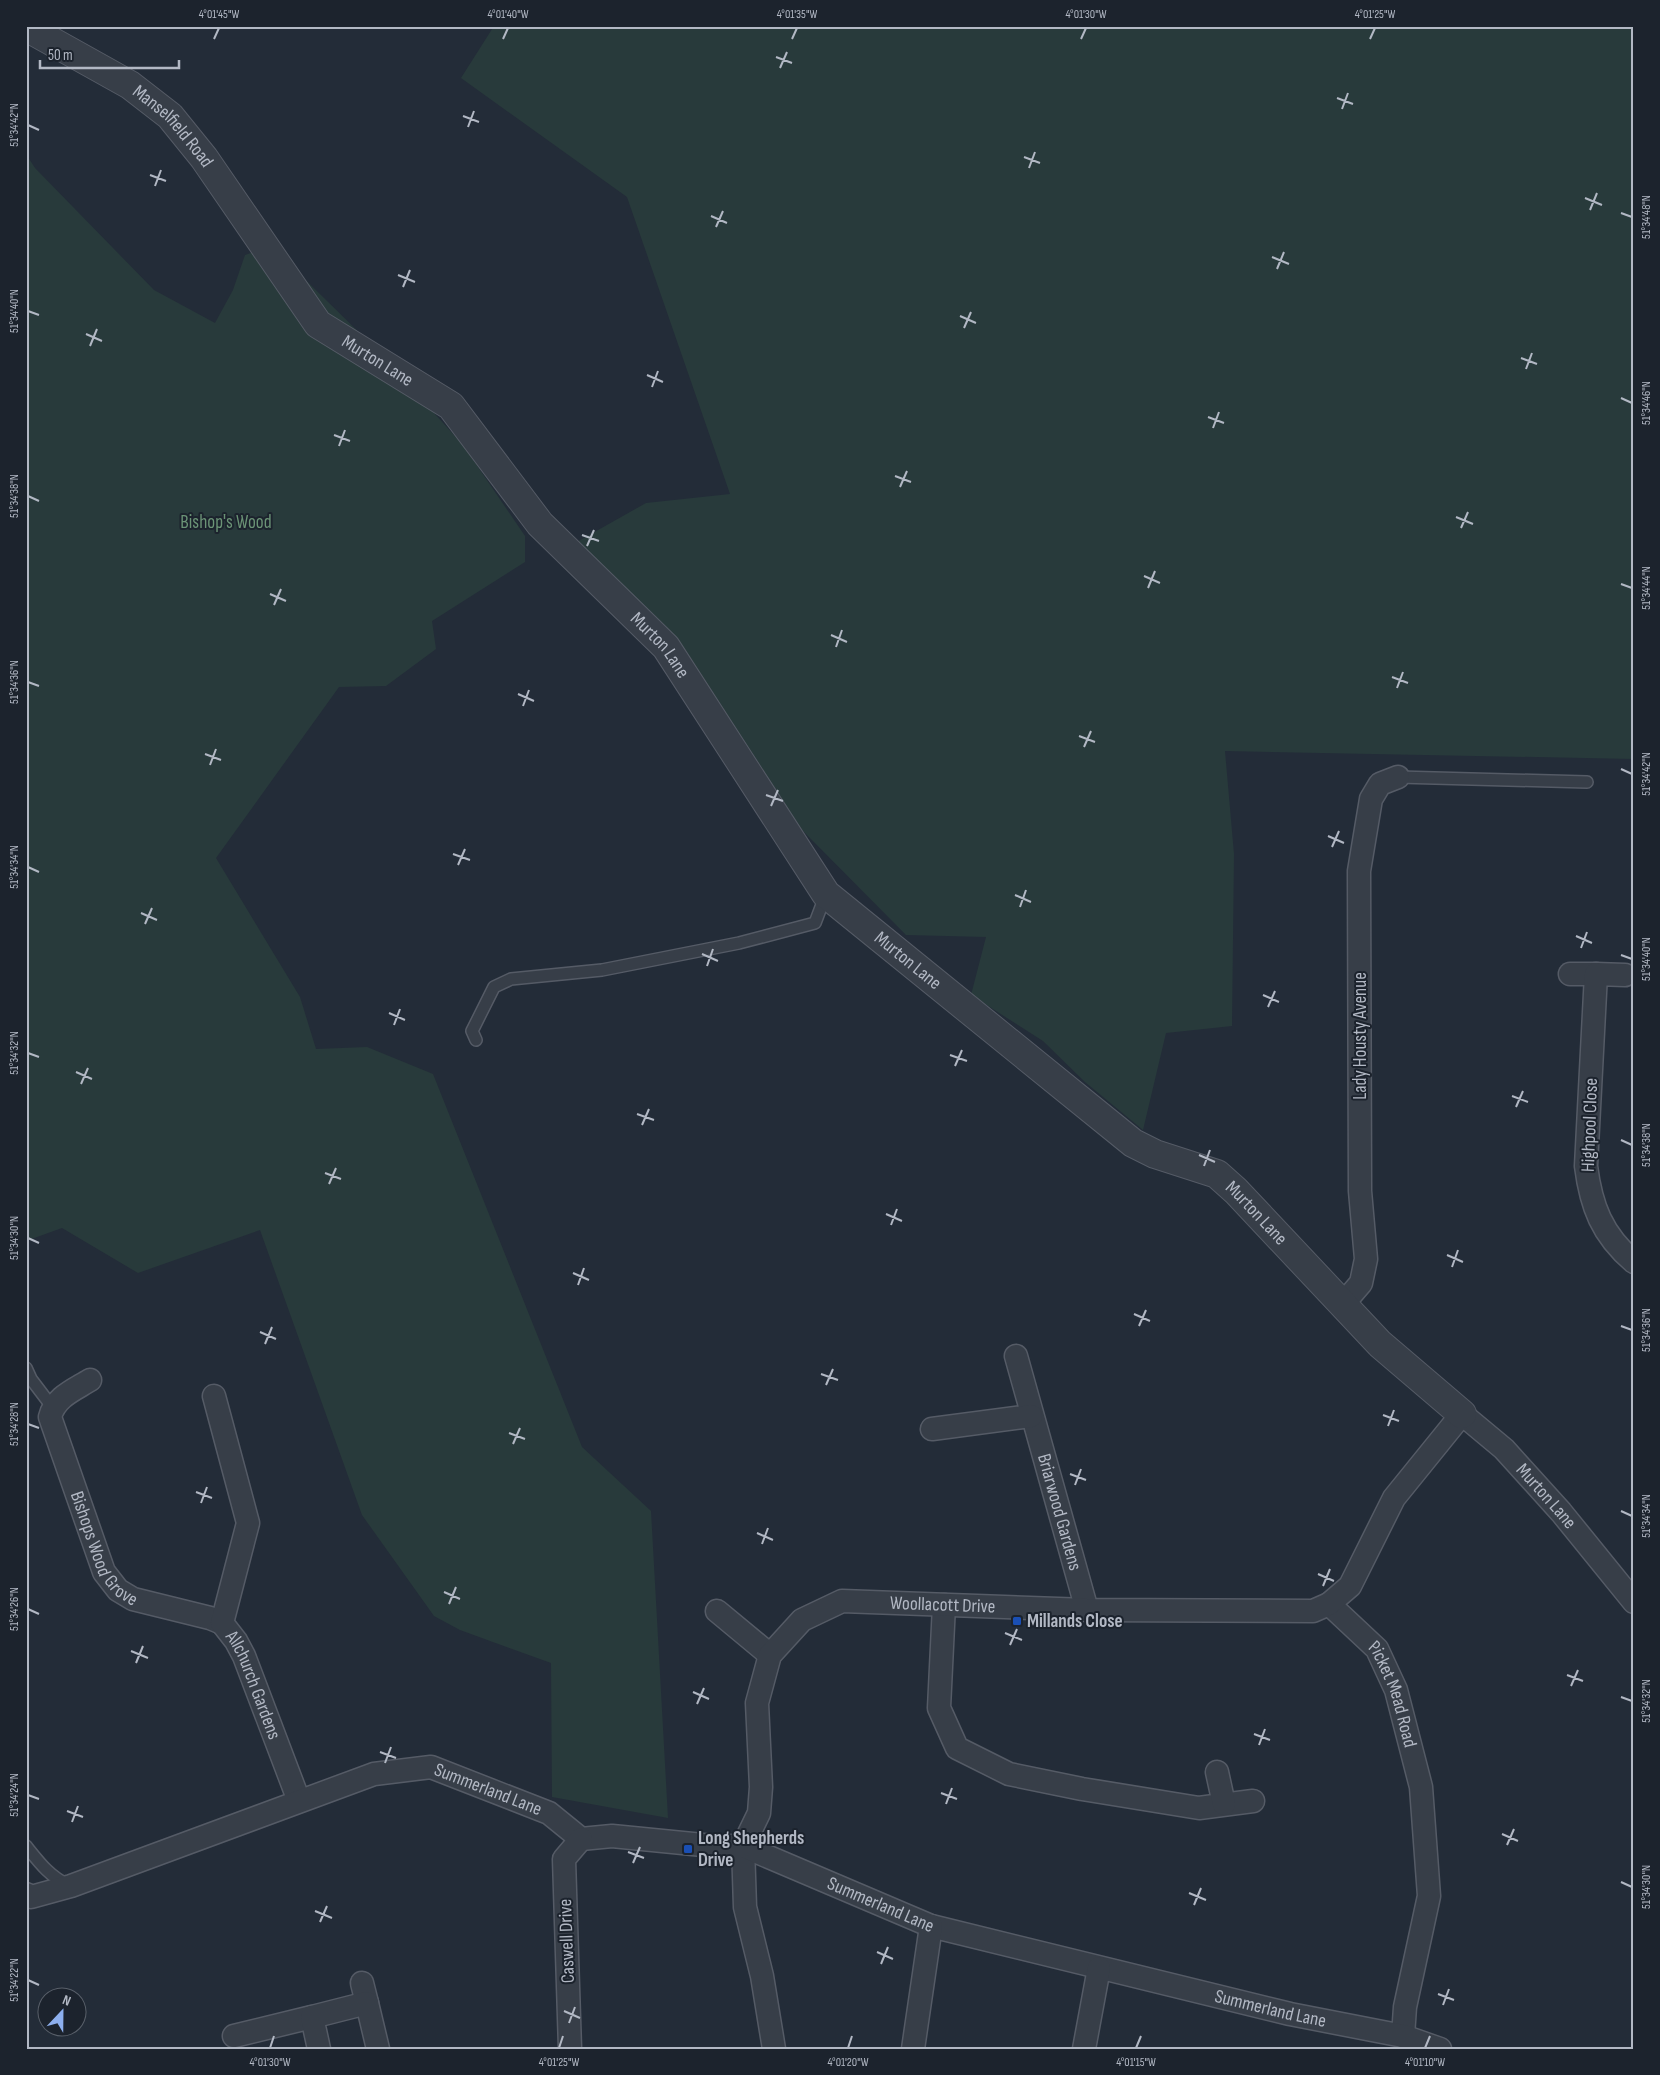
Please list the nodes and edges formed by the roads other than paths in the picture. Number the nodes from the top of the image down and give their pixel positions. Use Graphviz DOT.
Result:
graph roads {
  1 [pos="26,27"];
  2 [pos="262,243"];
  3 [pos="1398,777"];
  4 [pos="1587,782"];
  5 [pos="826,894"];
  6 [pos="1570,974"];
  7 [pos="1596,974"];
  8 [pos="1629,975"];
  9 [pos="476,1040"];
  10 [pos="1634,1262"];
  11 [pos="1343,1304"];
  12 [pos="1016,1356"];
  13 [pos="26,1368"];
  14 [pos="90,1380"];
  15 [pos="214,1396"];
  16 [pos="53,1408"];
  17 [pos="1462,1414"];
  18 [pos="1031,1416"];
  19 [pos="932,1429"];
  20 [pos="1634,1602"];
  21 [pos="1328,1604"];
  22 [pos="944,1605"];
  23 [pos="1087,1610"];
  24 [pos="717,1611"];
  25 [pos="222,1623"];
  26 [pos="770,1655"];
  27 [pos="1217,1772"];
  28 [pos="299,1801"];
  29 [pos="1254,1801"];
  30 [pos="1224,1804"];
  31 [pos="581,1839"];
  32 [pos="26,1846"];
  33 [pos="743,1846"];
  34 [pos="71,1886"];
  35 [pos="26,1894"];
  36 [pos="931,1926"];
  37 [pos="1100,1968"];
  38 [pos="312,2017"];
  39 [pos="234,2036"];
  40 [pos="1403,2036"];
  41 [pos="320,2049"];
  42 [pos="378,2049"];
  43 [pos="570,2049"];
  44 [pos="774,2049"];
  45 [pos="913,2049"];
  46 [pos="1084,2049"];
  47 [pos="1440,2049"];
  1 -- 2 [label="street, Manselfield Road"];
  2 -- 5 [label="street, Murton Lane"];
  3 -- 4 [label="lane"];
  3 -- 11 [label="street, Lady Housty Avenue"];
  5 -- 9 [label="lane"];
  5 -- 11 [label="street, Murton Lane"];
  6 -- 7 [label="street"];
  7 -- 8 [label="street"];
  7 -- 10 [label="street, Highpool Close"];
  11 -- 17 [label="street, Murton Lane"];
  12 -- 18 [label="street, Briarwood Gardens"];
  13 -- 16 [label="lane"];
  14 -- 16 [label="street"];
  15 -- 25 [label="street, Allchurch Gardens"];
  16 -- 25 [label="street, Bishops Wood Grove"];
  17 -- 20 [label="street, Murton Lane"];
  17 -- 21 [label="street"];
  18 -- 19 [label="street"];
  18 -- 23 [label="street, Briarwood Gardens"];
  21 -- 23 [label="street, Woollacott Drive"];
  21 -- 40 [label="street, Picket Mead Road"];
  22 -- 23 [label="street, Woollacott Drive"];
  22 -- 26 [label="street, Woollacott Drive"];
  22 -- 30 [label="street"];
  24 -- 26 [label="street"];
  25 -- 28 [label="street, Allchurch Gardens"];
  26 -- 33 [label="street, Woollacott Drive"];
  27 -- 30 [label="street"];
  28 -- 31 [label="street, Summerland Lane"];
  28 -- 34 [label="street, Summerland Lane"];
  29 -- 30 [label="street"];
  31 -- 33 [label="street, Summerland Lane"];
  31 -- 43 [label="street, Caswell Drive"];
  32 -- 34 [label="lane"];
  33 -- 36 [label="street, Summerland Lane"];
  33 -- 44 [label="street"];
  34 -- 35 [label="street, Summerland Lane"];
  36 -- 37 [label="street, Summerland Lane"];
  36 -- 45 [label="street"];
  37 -- 40 [label="street, Summerland Lane"];
  37 -- 46 [label="street"];
  38 -- 39 [label="street"];
  38 -- 41 [label="street"];
  38 -- 42 [label="street"];
  40 -- 47 [label="street, Summerland Lane"];
}
